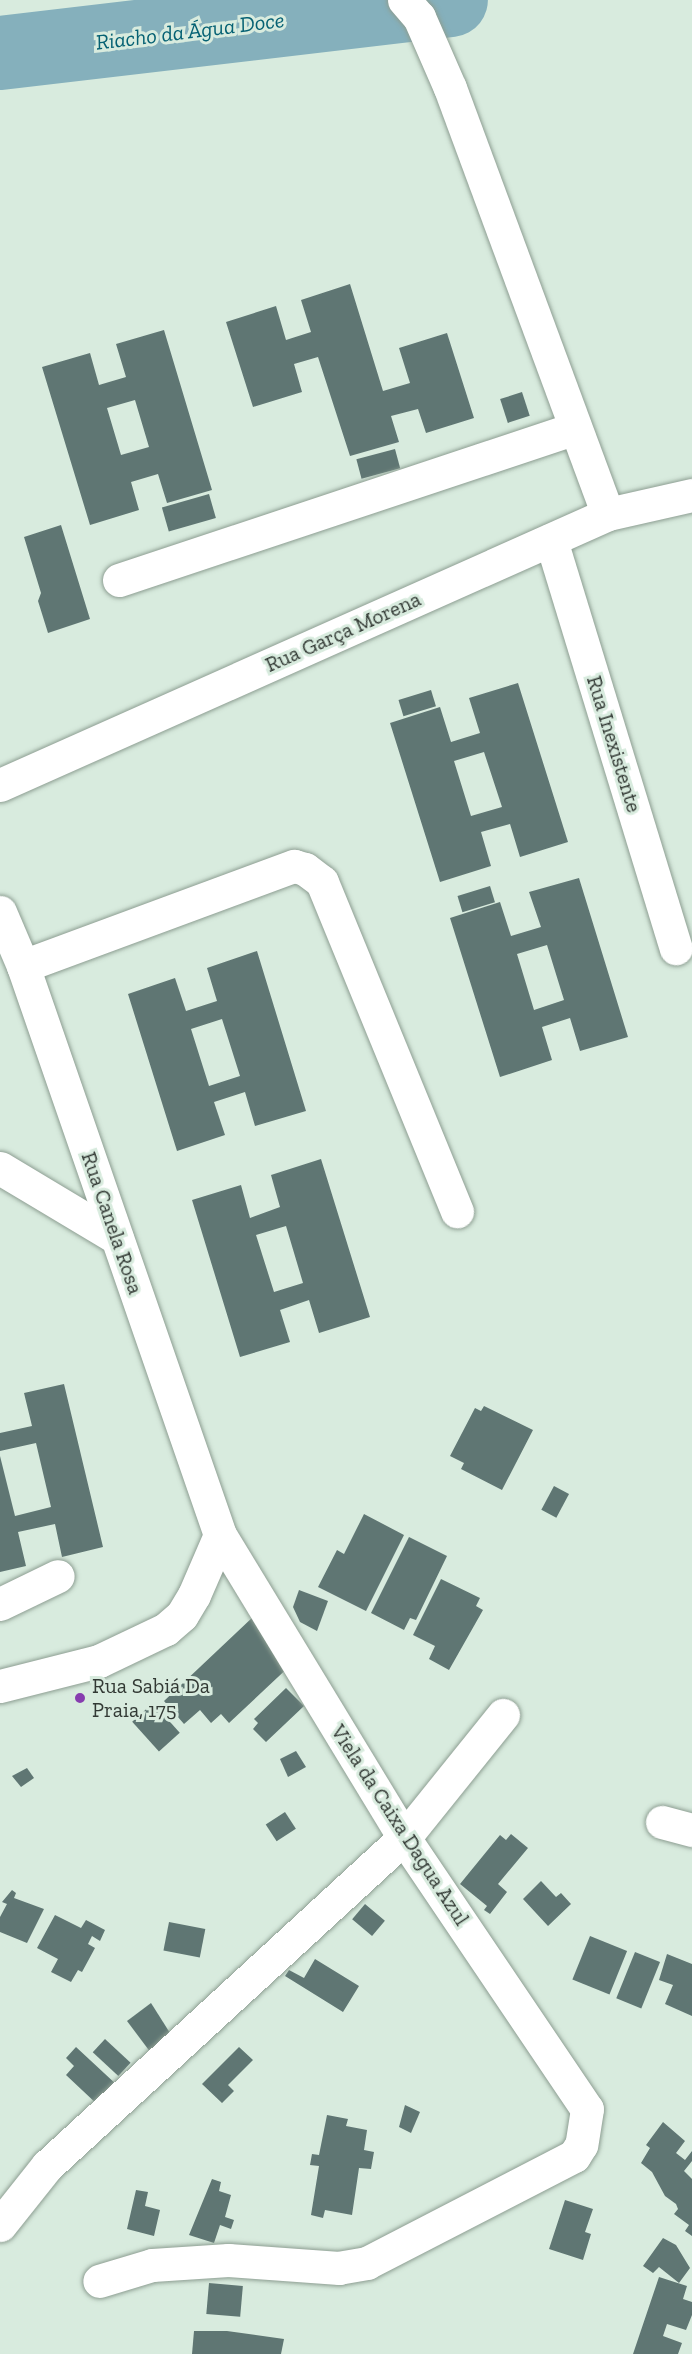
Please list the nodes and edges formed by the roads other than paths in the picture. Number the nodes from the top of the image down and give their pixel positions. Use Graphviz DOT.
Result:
graph roads {
  1 [pos="404,0"];
  2 [pos="575,428"];
  3 [pos="692,495"];
  4 [pos="608,514"];
  5 [pos="551,540"];
  6 [pos="120,580"];
  7 [pos="0,785"];
  8 [pos="0,912"];
  9 [pos="676,948"];
  10 [pos="23,966"];
  11 [pos="0,1168"];
  12 [pos="457,1211"];
  13 [pos="117,1238"];
  14 [pos="220,1535"];
  15 [pos="58,1576"];
  16 [pos="0,1604"];
  17 [pos="0,1686"];
  18 [pos="503,1715"];
  19 [pos="404,1838"];
  20 [pos="0,2225"];
  21 [pos="99,2281"];
  1 -- 2 [label="street"];
  2 -- 4 [label="street"];
  2 -- 6 [label="street"];
  3 -- 4 [label="street, Rua Garça Morena"];
  4 -- 5 [label="street, Rua Garça Morena"];
  5 -- 7 [label="street, Rua Garça Morena"];
  5 -- 9 [label="street, Rua Inexistente"];
  8 -- 10 [label="street, Rua Canela Rosa"];
  10 -- 12 [label="street"];
  10 -- 13 [label="street, Rua Canela Rosa"];
  11 -- 13 [label="street"];
  13 -- 14 [label="street, Rua Canela Rosa"];
  14 -- 17 [label="street"];
  14 -- 19 [label="street, Viela da Caixa Dagua Azul"];
  15 -- 16 [label="street"];
  18 -- 19 [label="street"];
  19 -- 20 [label="street"];
  19 -- 21 [label="street, Viela da Caixa Dagua Azul"];
}
